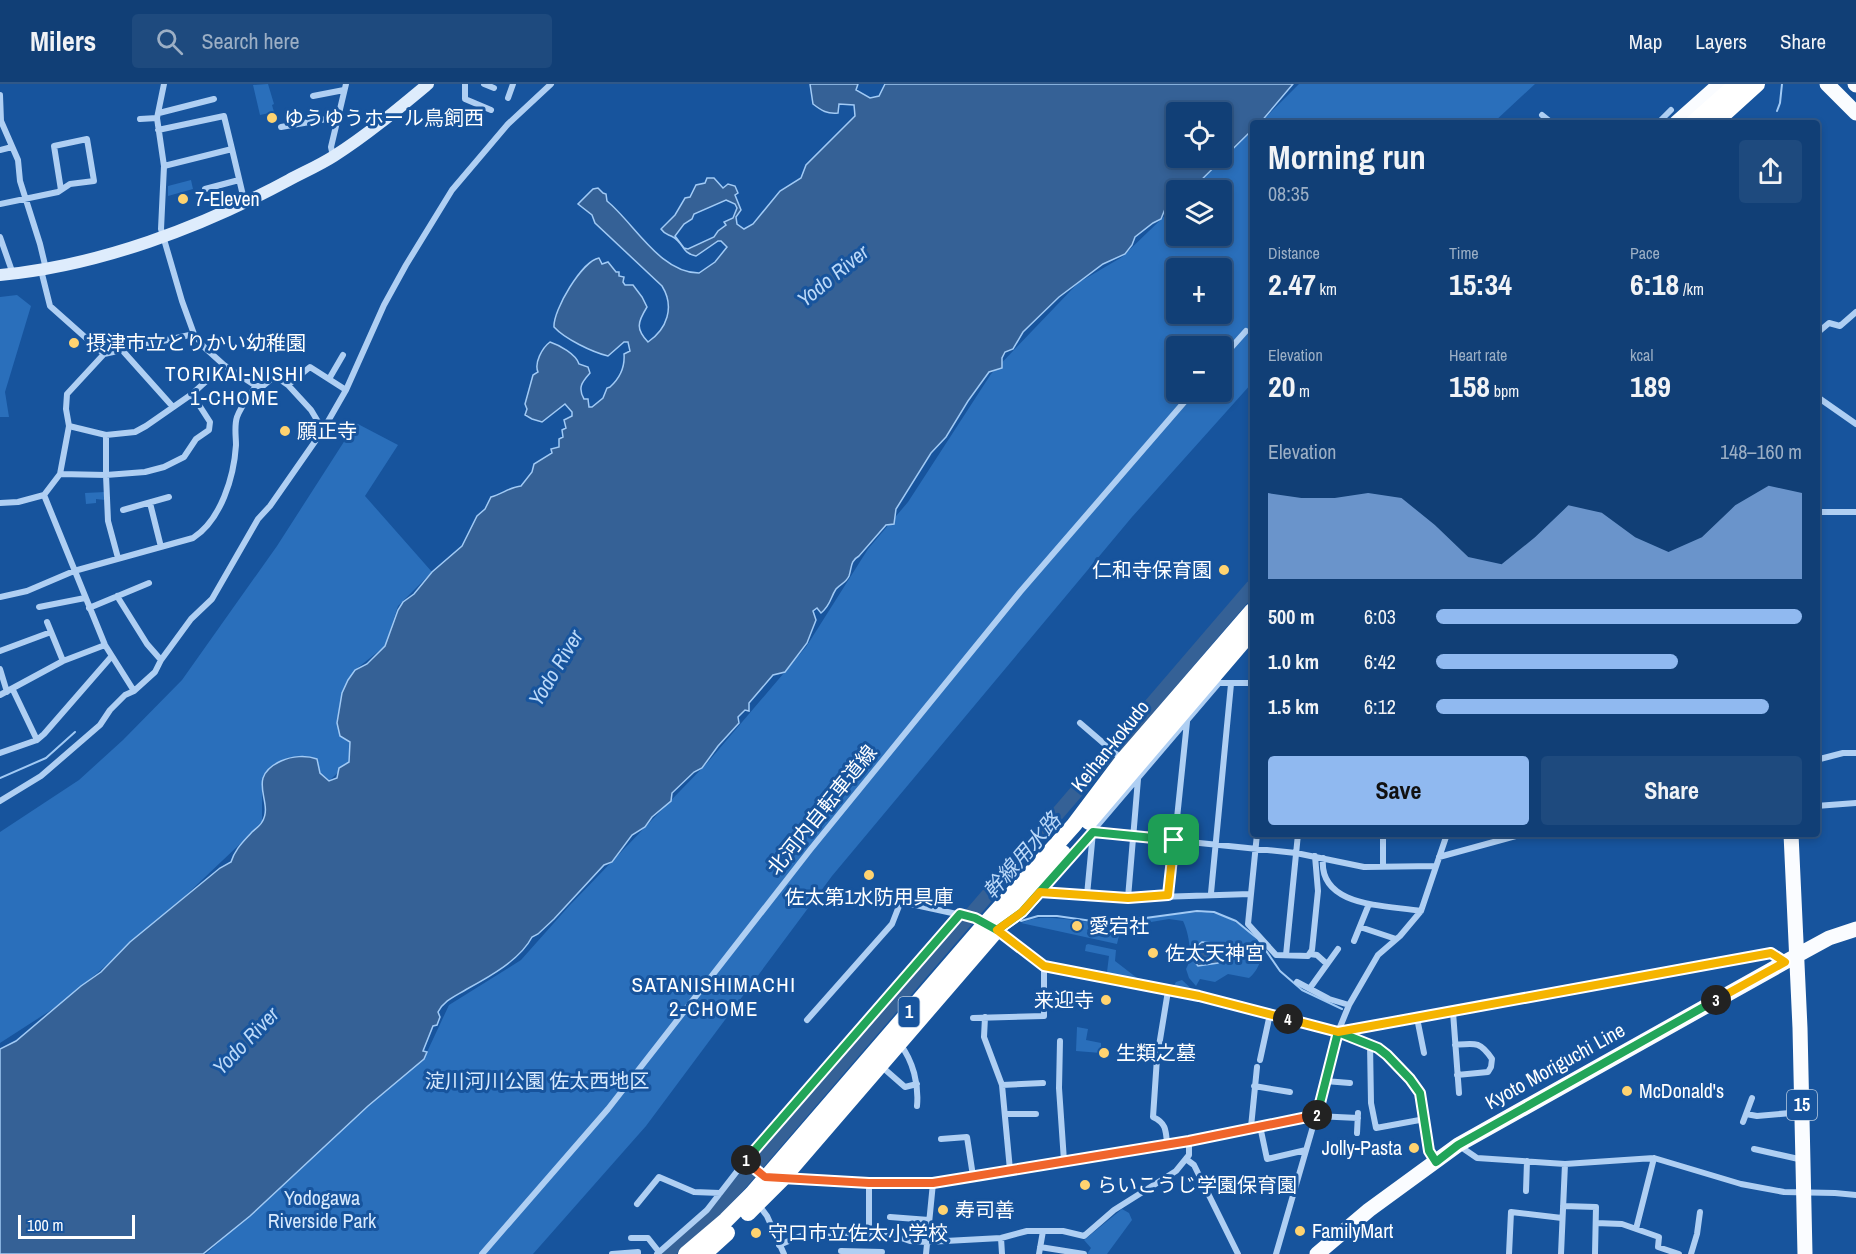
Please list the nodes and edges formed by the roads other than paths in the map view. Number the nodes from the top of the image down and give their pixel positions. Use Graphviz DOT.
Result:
graph roads {
  1 [pos="164,84"];
  2 [pos="429,84"];
  3 [pos="465,84"];
  4 [pos="484,84"];
  5 [pos="513,84"];
  6 [pos="551,84"];
  7 [pos="1720,84"];
  8 [pos="1737,84"];
  9 [pos="1758,84"];
  10 [pos="1827,84"];
  11 [pos="1838,84"];
  12 [pos="345,87"];
  13 [pos="494,88"];
  14 [pos="0,95"];
  15 [pos="313,96"];
  16 [pos="508,98"];
  17 [pos="214,99"];
  18 [pos="1856,102"];
  19 [pos="0,105"];
  20 [pos="491,110"];
  21 [pos="1856,113"];
  22 [pos="158,115"];
  23 [pos="1542,115"];
  24 [pos="1674,116"];
  25 [pos="338,117"];
  26 [pos="140,119"];
  27 [pos="1548,120"];
  28 [pos="1696,120"];
  29 [pos="1717,120"];
  30 [pos="280,127"];
  31 [pos="158,130"];
  32 [pos="3,135"];
  33 [pos="12,147"];
  34 [pos="232,149"];
  35 [pos="0,150"];
  36 [pos="334,156"];
  37 [pos="164,166"];
  38 [pos="239,180"];
  39 [pos="205,189"];
  40 [pos="61,190"];
  41 [pos="25,199"];
  42 [pos="0,204"];
  43 [pos="245,204"];
  44 [pos="0,237"];
  45 [pos="163,237"];
  46 [pos="43,269"];
  47 [pos="6,274"];
  48 [pos="1856,312"];
  49 [pos="1246,331"];
  50 [pos="1820,331"];
  51 [pos="194,334"];
  52 [pos="1232,347"];
  53 [pos="122,350"];
  54 [pos="104,354"];
  55 [pos="343,355"];
  56 [pos="224,365"];
  57 [pos="329,379"];
  58 [pos="288,385"];
  59 [pos="256,386"];
  60 [pos="346,390"];
  61 [pos="192,394"];
  62 [pos="1820,399"];
  63 [pos="1184,402"];
  64 [pos="173,407"];
  65 [pos="1856,424"];
  66 [pos="69,426"];
  67 [pos="323,430"];
  68 [pos="106,435"];
  69 [pos="60,474"];
  70 [pos="106,474"];
  71 [pos="44,495"];
  72 [pos="169,497"];
  73 [pos="0,502"];
  74 [pos="150,503"];
  75 [pos="123,510"];
  76 [pos="1820,512"];
  77 [pos="1856,512"];
  78 [pos="161,547"];
  79 [pos="118,558"];
  80 [pos="74,571"];
  81 [pos="149,583"];
  82 [pos="117,596"];
  83 [pos="0,597"];
  84 [pos="85,598"];
  85 [pos="39,607"];
  86 [pos="89,608"];
  87 [pos="1250,613"];
  88 [pos="48,622"];
  89 [pos="51,632"];
  90 [pos="1250,634"];
  91 [pos="105,645"];
  92 [pos="0,651"];
  93 [pos="111,657"];
  94 [pos="161,660"];
  95 [pos="63,661"];
  96 [pos="0,669"];
  97 [pos="1214,682"];
  98 [pos="1250,683"];
  99 [pos="1232,684"];
  100 [pos="134,691"];
  101 [pos="6,692"];
  102 [pos="1187,721"];
  103 [pos="1080,723"];
  104 [pos="37,740"];
  105 [pos="1,750"];
  106 [pos="1856,753"];
  107 [pos="1120,757"];
  108 [pos="1820,759"];
  109 [pos="1138,779"];
  110 [pos="0,801"];
  111 [pos="1856,803"];
  112 [pos="1820,806"];
  113 [pos="1093,832"];
  114 [pos="1133,836"];
  115 [pos="1257,837"];
  116 [pos="1298,837"];
  117 [pos="1383,837"];
  118 [pos="1446,837"];
  119 [pos="1512,837"];
  120 [pos="1791,837"];
  121 [pos="1174,840"];
  122 [pos="1216,844"];
  123 [pos="1255,849"];
  124 [pos="1296,853"];
  125 [pos="1315,856"];
  126 [pos="1439,857"];
  127 [pos="1323,858"];
  128 [pos="1436,866"];
  129 [pos="1383,867"];
  130 [pos="1040,892"];
  131 [pos="1211,893"];
  132 [pos="1250,894"];
  133 [pos="1087,895"];
  134 [pos="1168,895"];
  135 [pos="1128,898"];
  136 [pos="888,899"];
  137 [pos="901,902"];
  138 [pos="1370,904"];
  139 [pos="1421,911"];
  140 [pos="961,914"];
  141 [pos="1856,918"];
  142 [pos="986,924"];
  143 [pos="1360,927"];
  144 [pos="1856,929"];
  145 [pos="1856,937"];
  146 [pos="1829,938"];
  147 [pos="1396,939"];
  148 [pos="1354,941"];
  149 [pos="1338,949"];
  150 [pos="1310,954"];
  151 [pos="1286,955"];
  152 [pos="1791,959"];
  153 [pos="1327,964"];
  154 [pos="1044,966"];
  155 [pos="1298,982"];
  156 [pos="1310,988"];
  157 [pos="1168,990"];
  158 [pos="1349,1005"];
  159 [pos="1453,1012"];
  160 [pos="1270,1014"];
  161 [pos="984,1017"];
  162 [pos="973,1018"];
  163 [pos="1417,1018"];
  164 [pos="807,1020"];
  165 [pos="1338,1032"];
  166 [pos="1060,1041"];
  167 [pos="899,1043"];
  168 [pos="1370,1044"];
  169 [pos="1455,1045"];
  170 [pos="1424,1053"];
  171 [pos="880,1066"];
  172 [pos="1457,1075"];
  173 [pos="1325,1081"];
  174 [pos="1043,1083"];
  175 [pos="1350,1083"];
  176 [pos="917,1084"];
  177 [pos="1002,1085"];
  178 [pos="1254,1086"];
  179 [pos="1290,1092"];
  180 [pos="1458,1093"];
  181 [pos="1752,1098"];
  182 [pos="916,1106"];
  183 [pos="1802,1112"];
  184 [pos="1005,1114"];
  185 [pos="1036,1114"];
  186 [pos="1746,1114"];
  187 [pos="1316,1116"];
  188 [pos="1425,1119"];
  189 [pos="1743,1122"];
  190 [pos="1260,1126"];
  191 [pos="1251,1127"];
  192 [pos="1357,1133"];
  193 [pos="940,1139"];
  194 [pos="1189,1141"];
  195 [pos="1167,1144"];
  196 [pos="1458,1145"];
  197 [pos="1754,1149"];
  198 [pos="1306,1150"];
  199 [pos="1654,1158"];
  200 [pos="1186,1159"];
  201 [pos="1804,1160"];
  202 [pos="1064,1161"];
  203 [pos="1527,1161"];
  204 [pos="1436,1162"];
  205 [pos="748,1163"];
  206 [pos="1565,1164"];
  207 [pos="1010,1170"];
  208 [pos="761,1174"];
  209 [pos="972,1176"];
  210 [pos="782,1179"];
  211 [pos="869,1183"];
  212 [pos="933,1183"];
  213 [pos="1526,1191"];
  214 [pos="720,1193"];
  215 [pos="1804,1193"];
  216 [pos="1856,1195"];
  217 [pos="758,1203"];
  218 [pos="637,1204"];
  219 [pos="1563,1206"];
  220 [pos="1700,1212"];
  221 [pos="890,1217"];
  222 [pos="1562,1218"];
  223 [pos="929,1220"];
  224 [pos="1596,1223"];
  225 [pos="1636,1229"];
  226 [pos="1043,1231"];
  227 [pos="868,1233"];
  228 [pos="842,1237"];
  229 [pos="631,1238"];
  230 [pos="1001,1238"];
  231 [pos="927,1242"];
  232 [pos="779,1245"];
  233 [pos="1040,1250"];
  234 [pos="841,1252"];
  235 [pos="882,1252"];
  236 [pos="658,1253"];
  237 [pos="482,1254"];
  238 [pos="612,1254"];
  239 [pos="638,1254"];
  240 [pos="686,1254"];
  241 [pos="704,1254"];
  242 [pos="784,1254"];
  243 [pos="926,1254"];
  244 [pos="1002,1254"];
  245 [pos="1084,1254"];
  246 [pos="1238,1254"];
  247 [pos="1276,1254"];
  248 [pos="1317,1254"];
  249 [pos="1509,1254"];
  250 [pos="1561,1254"];
  251 [pos="1595,1254"];
  252 [pos="1679,1254"];
  253 [pos="1691,1254"];
  254 [pos="1805,1254"];
  1 -- 22 [label="street"];
  2 -- 36 [label="street"];
  3 -- 20 [label="street"];
  4 -- 13 [label="street"];
  5 -- 16 [label="street"];
  6 -- 60 [label="street"];
  7 -- 24 [label="main road"];
  8 -- 28 [label="highway"];
  9 -- 29 [label="highway"];
  10 -- 21 [label="main road"];
  11 -- 18 [label="main road"];
  12 -- 15 [label="street"];
  12 -- 25 [label="street"];
  14 -- 19 [label="street"];
  17 -- 22 [label="street"];
  19 -- 32 [label="street"];
  22 -- 26 [label="street"];
  22 -- 31 [label="street"];
  23 -- 27 [label="street"];
  25 -- 30 [label="street"];
  25 -- 36 [label="street"];
  31 -- 34 [label="street"];
  31 -- 37 [label="street"];
  32 -- 33 [label="street"];
  33 -- 35 [label="street"];
  33 -- 41 [label="street"];
  34 -- 37 [label="street"];
  34 -- 38 [label="street"];
  36 -- 43 [label="street"];
  37 -- 45 [label="street"];
  38 -- 39 [label="street"];
  38 -- 43 [label="street"];
  40 -- 40 [label="street"];
  40 -- 41 [label="street"];
  41 -- 42 [label="street"];
  41 -- 46 [label="street"];
  43 -- 45 [label="street"];
  44 -- 47 [label="street"];
  45 -- 46 [label="street"];
  45 -- 51 [label="street"];
  46 -- 47 [label="street"];
  46 -- 54 [label="street"];
  48 -- 50 [label="street"];
  49 -- 52 [label="street"];
  51 -- 53 [label="street"];
  51 -- 56 [label="street"];
  53 -- 54 [label="street"];
  53 -- 64 [label="street"];
  54 -- 66 [label="street"];
  55 -- 57 [label="street"];
  56 -- 59 [label="street"];
  56 -- 61 [label="street"];
  57 -- 58 [label="street"];
  57 -- 60 [label="street"];
  58 -- 59 [label="street"];
  58 -- 67 [label="street"];
  59 -- 78 [label="street"];
  60 -- 67 [label="street"];
  61 -- 64 [label="street"];
  61 -- 70 [label="street"];
  62 -- 65 [label="street"];
  63 -- 237 [label="street, 北河内自転車道線"];
  64 -- 68 [label="street"];
  66 -- 68 [label="street"];
  66 -- 69 [label="street"];
  67 -- 94 [label="street"];
  68 -- 70 [label="street"];
  69 -- 70 [label="street"];
  69 -- 71 [label="street"];
  70 -- 79 [label="street"];
  71 -- 73 [label="street"];
  71 -- 80 [label="street"];
  72 -- 74 [label="street"];
  74 -- 75 [label="street"];
  74 -- 78 [label="street"];
  76 -- 77 [label="street"];
  78 -- 79 [label="street"];
  79 -- 80 [label="street"];
  80 -- 83 [label="street"];
  80 -- 84 [label="street"];
  81 -- 82 [label="street"];
  82 -- 86 [label="street"];
  82 -- 94 [label="street"];
  84 -- 85 [label="street"];
  84 -- 86 [label="street"];
  86 -- 91 [label="street"];
  87 -- 107 [label="highway, Keihan-kokudo / 1"];
  88 -- 89 [label="street"];
  89 -- 92 [label="street"];
  89 -- 95 [label="street"];
  90 -- 97 [label="highway, Keihan-kokudo / 1"];
  91 -- 93 [label="street"];
  91 -- 95 [label="street"];
  93 -- 100 [label="street"];
  93 -- 104 [label="street"];
  94 -- 100 [label="street"];
  95 -- 101 [label="street"];
  96 -- 101 [label="street"];
  97 -- 99 [label="street"];
  97 -- 102 [label="street"];
  97 -- 142 [label="highway, Keihan-kokudo / 1"];
  98 -- 99 [label="street"];
  99 -- 122 [label="street"];
  100 -- 110 [label="street"];
  101 -- 104 [label="street"];
  102 -- 109 [label="street"];
  102 -- 121 [label="street"];
  103 -- 107 [label="street"];
  104 -- 105 [label="street"];
  106 -- 108 [label="street"];
  107 -- 142 [label="highway, Keihan-kokudo / 1"];
  109 -- 113 [label="street"];
  109 -- 114 [label="street"];
  111 -- 112 [label="street"];
  113 -- 114 [label="street"];
  113 -- 130 [label="street"];
  113 -- 133 [label="street"];
  114 -- 121 [label="street"];
  114 -- 135 [label="street"];
  115 -- 123 [label="street"];
  116 -- 124 [label="street"];
  117 -- 129 [label="street"];
  118 -- 126 [label="street"];
  119 -- 126 [label="street"];
  120 -- 152 [label="main road, 15"];
  121 -- 122 [label="street"];
  121 -- 134 [label="street"];
  122 -- 123 [label="street"];
  122 -- 131 [label="street"];
  123 -- 124 [label="street"];
  123 -- 132 [label="street"];
  124 -- 125 [label="street"];
  124 -- 151 [label="street"];
  125 -- 127 [label="street"];
  125 -- 150 [label="street"];
  126 -- 128 [label="street"];
  127 -- 129 [label="street"];
  127 -- 138 [label="street"];
  128 -- 129 [label="street"];
  128 -- 139 [label="street"];
  130 -- 133 [label="street"];
  130 -- 142 [label="street"];
  131 -- 132 [label="street"];
  131 -- 134 [label="street"];
  132 -- 151 [label="street"];
  133 -- 135 [label="street"];
  134 -- 135 [label="street"];
  136 -- 137 [label="street"];
  137 -- 140 [label="street"];
  137 -- 164 [label="street"];
  138 -- 139 [label="street"];
  138 -- 143 [label="street"];
  139 -- 147 [label="street"];
  140 -- 142 [label="street"];
  140 -- 205 [label="street"];
  141 -- 146 [label="main road, Kyoto Moriguchi Line"];
  142 -- 154 [label="street"];
  142 -- 167 [label="highway, Keihan-kokudo / 1"];
  142 -- 208 [label="highway, Keihan-kokudo / 1"];
  143 -- 147 [label="street"];
  143 -- 148 [label="street"];
  144 -- 146 [label="main road, Kyoto Moriguchi Line"];
  145 -- 146 [label="main road"];
  146 -- 152 [label="main road, Kyoto Moriguchi Line"];
  147 -- 158 [label="street"];
  149 -- 153 [label="street"];
  150 -- 151 [label="street"];
  150 -- 153 [label="street"];
  152 -- 159 [label="street"];
  152 -- 183 [label="main road, 15"];
  152 -- 196 [label="main road, Kyoto Moriguchi Line"];
  153 -- 156 [label="street"];
  154 -- 157 [label="street"];
  154 -- 161 [label="street"];
  155 -- 156 [label="street"];
  156 -- 158 [label="street"];
  157 -- 160 [label="street"];
  157 -- 195 [label="street"];
  158 -- 165 [label="street"];
  159 -- 163 [label="street"];
  159 -- 169 [label="street"];
  160 -- 165 [label="street"];
  160 -- 178 [label="street"];
  161 -- 162 [label="street"];
  161 -- 177 [label="street"];
  163 -- 165 [label="street"];
  163 -- 170 [label="street"];
  165 -- 168 [label="street"];
  165 -- 173 [label="street"];
  166 -- 202 [label="street"];
  167 -- 171 [label="highway, Keihan-kokudo / 1"];
  167 -- 176 [label="street"];
  168 -- 188 [label="street"];
  168 -- 188 [label="street"];
  169 -- 172 [label="street"];
  169 -- 172 [label="street"];
  171 -- 176 [label="street"];
  171 -- 210 [label="highway, Keihan-kokudo / 1"];
  172 -- 180 [label="street"];
  173 -- 175 [label="street"];
  173 -- 187 [label="street"];
  174 -- 177 [label="street"];
  176 -- 182 [label="street"];
  177 -- 184 [label="street"];
  178 -- 179 [label="street"];
  178 -- 191 [label="street"];
  181 -- 186 [label="street"];
  183 -- 186 [label="street"];
  183 -- 201 [label="main road, 15"];
  184 -- 185 [label="street"];
  184 -- 207 [label="street"];
  186 -- 189 [label="street"];
  187 -- 190 [label="street"];
  187 -- 192 [label="street"];
  187 -- 198 [label="street"];
  188 -- 204 [label="street"];
  190 -- 191 [label="street"];
  190 -- 198 [label="street"];
  191 -- 194 [label="street"];
  193 -- 209 [label="street"];
  194 -- 195 [label="street"];
  194 -- 200 [label="street"];
  195 -- 202 [label="street"];
  196 -- 203 [label="street"];
  196 -- 204 [label="main road, Kyoto Moriguchi Line"];
  197 -- 201 [label="street"];
  198 -- 247 [label="street"];
  199 -- 206 [label="street"];
  199 -- 215 [label="street"];
  199 -- 225 [label="street"];
  200 -- 226 [label="street"];
  200 -- 246 [label="street"];
  201 -- 215 [label="main road, 15"];
  202 -- 207 [label="street"];
  203 -- 206 [label="street"];
  203 -- 213 [label="street"];
  204 -- 248 [label="main road, Kyoto Moriguchi Line"];
  205 -- 208 [label="street"];
  205 -- 214 [label="street"];
  206 -- 219 [label="street"];
  207 -- 209 [label="street"];
  208 -- 210 [label="street"];
  208 -- 240 [label="highway, Keihan-kokudo / 1"];
  209 -- 212 [label="street"];
  210 -- 211 [label="street"];
  210 -- 217 [label="highway, Keihan-kokudo / 1"];
  211 -- 212 [label="street"];
  211 -- 227 [label="street"];
  212 -- 223 [label="street"];
  214 -- 218 [label="street"];
  214 -- 236 [label="street"];
  215 -- 216 [label="street"];
  215 -- 254 [label="main road, 15"];
  217 -- 232 [label="street"];
  217 -- 241 [label="highway, Keihan-kokudo / 1"];
  219 -- 222 [label="street"];
  219 -- 224 [label="street"];
  220 -- 253 [label="street"];
  221 -- 223 [label="street"];
  222 -- 249 [label="street"];
  222 -- 250 [label="street"];
  223 -- 231 [label="street"];
  224 -- 225 [label="street"];
  224 -- 251 [label="street"];
  225 -- 252 [label="street"];
  226 -- 230 [label="street"];
  226 -- 233 [label="street"];
  227 -- 228 [label="street"];
  227 -- 231 [label="street"];
  228 -- 232 [label="street"];
  228 -- 234 [label="street"];
  229 -- 236 [label="street"];
  230 -- 231 [label="street"];
  230 -- 244 [label="street"];
  231 -- 243 [label="street"];
  232 -- 242 [label="street"];
  233 -- 245 [label="street"];
  234 -- 235 [label="street"];
  238 -- 239 [label="street"];
}
